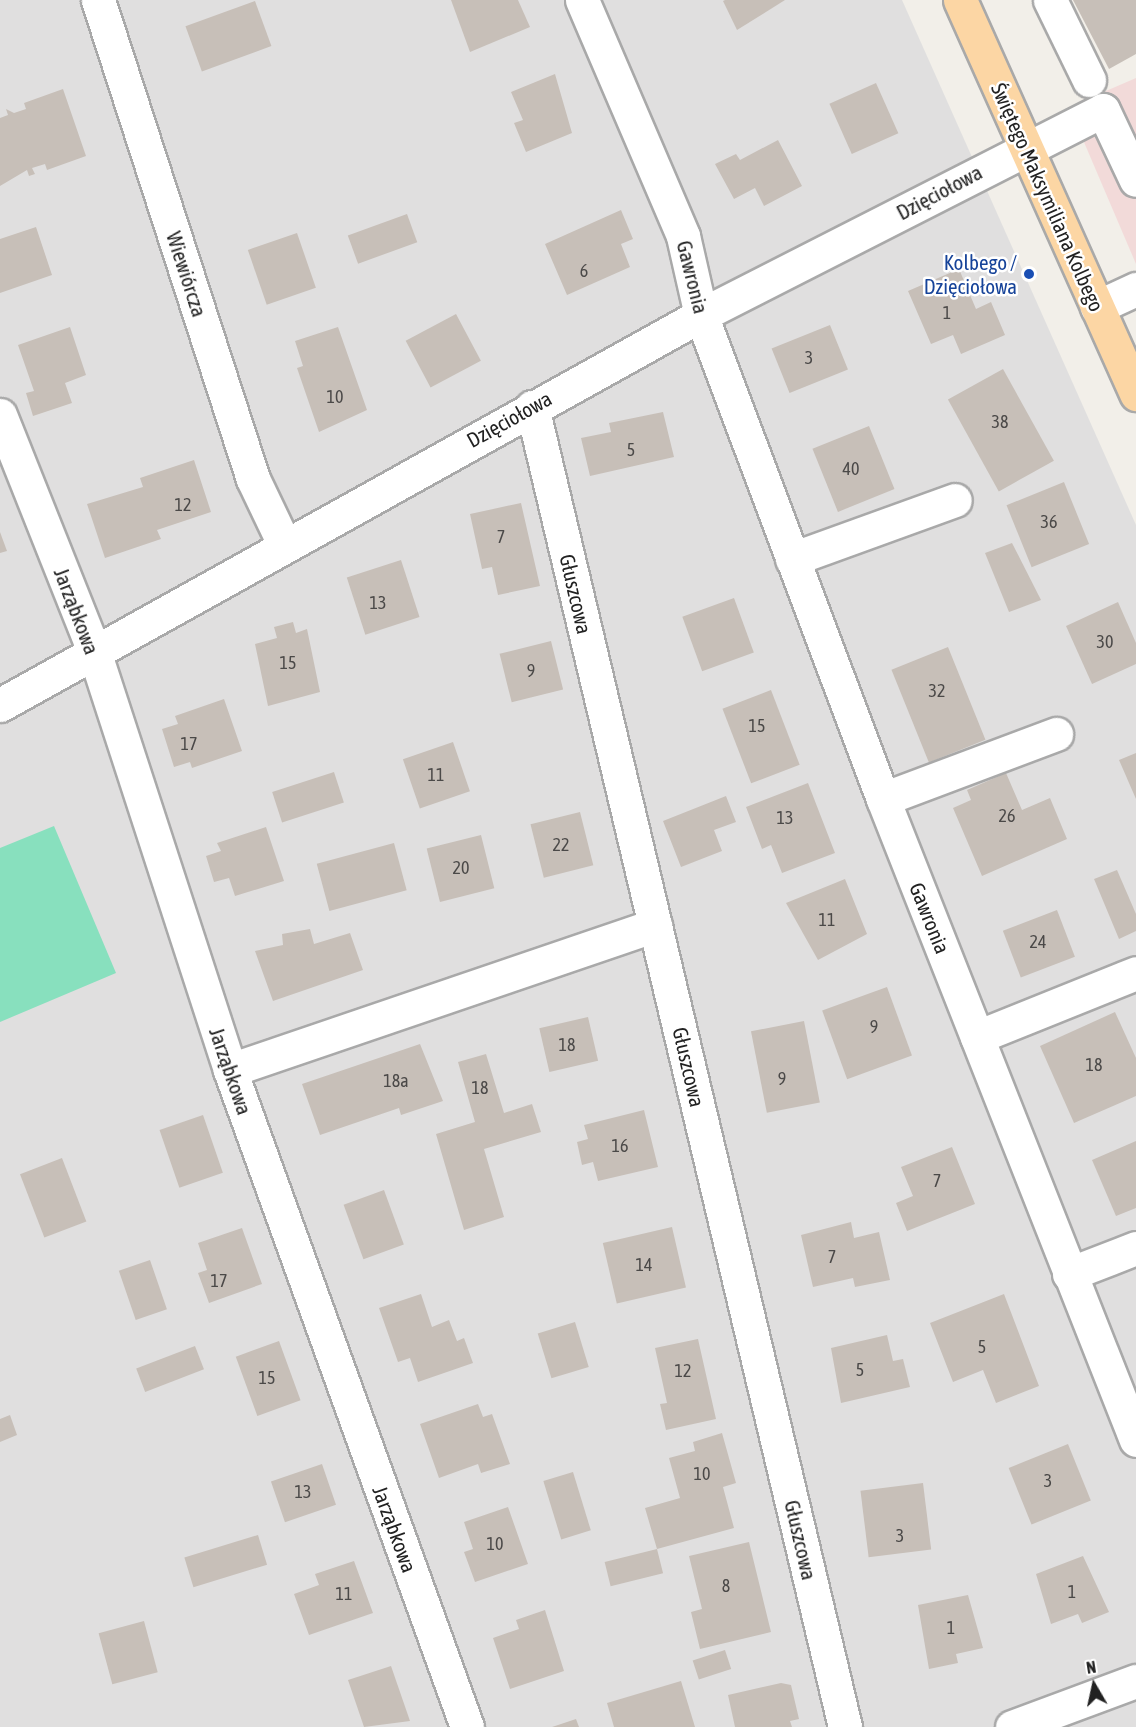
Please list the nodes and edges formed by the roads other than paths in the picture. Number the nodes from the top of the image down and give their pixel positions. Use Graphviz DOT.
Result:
graph roads {
  1 [pos="98,0"];
  2 [pos="582,0"];
  3 [pos="960,0"];
  4 [pos="1050,0"];
  5 [pos="1089,80"];
  6 [pos="1026,147"];
  7 [pos="1136,180"];
  8 [pos="1136,289"];
  9 [pos="1097,307"];
  10 [pos="701,315"];
  11 [pos="1136,394"];
  12 [pos="532,407"];
  13 [pos="0,415"];
  14 [pos="955,500"];
  15 [pos="284,544"];
  16 [pos="792,559"];
  17 [pos="94,654"];
  18 [pos="0,705"];
  19 [pos="1056,734"];
  20 [pos="883,799"];
  21 [pos="656,925"];
  22 [pos="1136,973"];
  23 [pos="977,1037"];
  24 [pos="230,1070"];
  25 [pos="1136,1248"];
  26 [pos="1070,1274"];
  27 [pos="1136,1440"];
  28 [pos="1136,1681"];
  29 [pos="1027,1724"];
  30 [pos="467,1727"];
  31 [pos="845,1727"];
  1 -- 15 [label="street, Wiewiórcza"];
  2 -- 10 [label="street, Gawronia"];
  3 -- 6 [label="main road, Świętego Maksymiliana Kolbego"];
  4 -- 5 [label="street"];
  6 -- 7 [label="street, Dzięciołowa"];
  6 -- 9 [label="main road, Świętego Maksymiliana Kolbego"];
  6 -- 10 [label="street, Dzięciołowa"];
  8 -- 9 [label="street"];
  9 -- 11 [label="main road, Świętego Maksymiliana Kolbego"];
  10 -- 12 [label="street, Dzięciołowa"];
  10 -- 16 [label="street, Gawronia"];
  12 -- 15 [label="street, Dzięciołowa"];
  12 -- 21 [label="street, Głuszcowa"];
  13 -- 17 [label="street, Jarząbkowa"];
  14 -- 16 [label="street"];
  15 -- 17 [label="street, Dzięciołowa"];
  16 -- 20 [label="street, Gawronia"];
  17 -- 18 [label="street, Dzięciołowa"];
  17 -- 24 [label="street, Jarząbkowa"];
  19 -- 20 [label="street"];
  20 -- 23 [label="street, Gawronia"];
  21 -- 24 [label="street"];
  21 -- 31 [label="street, Głuszcowa"];
  22 -- 23 [label="street"];
  23 -- 26 [label="street, Gawronia"];
  24 -- 30 [label="street, Jarząbkowa"];
  25 -- 26 [label="street"];
  26 -- 27 [label="street, Gawronia"];
  28 -- 29 [label="street"];
}
